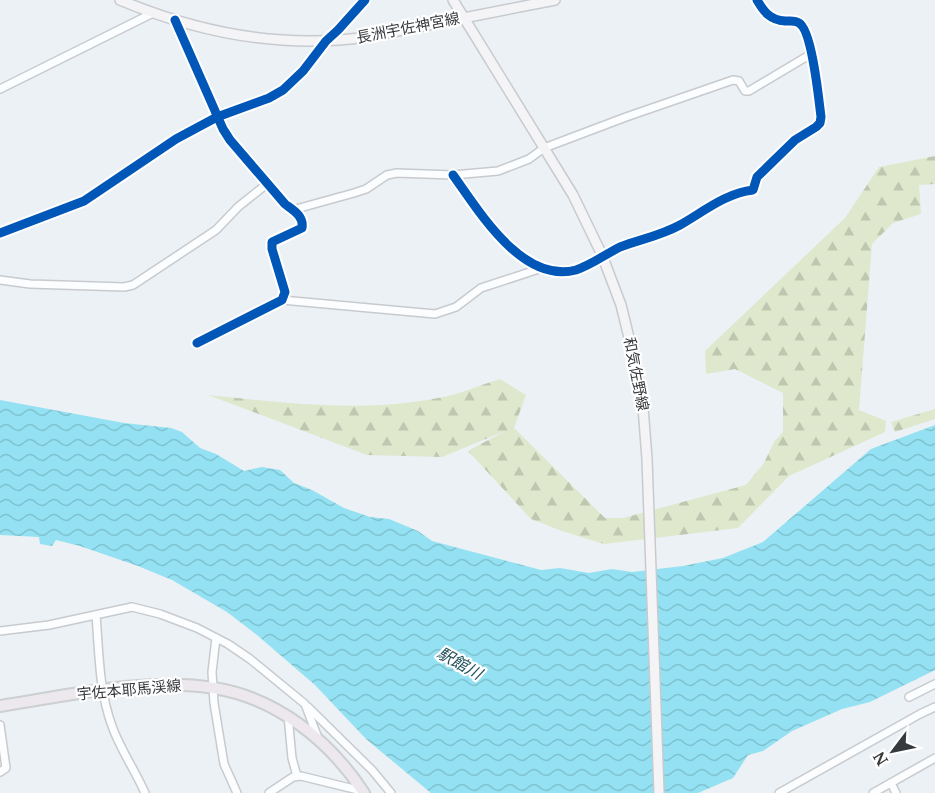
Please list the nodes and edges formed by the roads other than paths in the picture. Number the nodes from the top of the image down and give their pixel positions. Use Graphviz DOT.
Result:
graph roads {
  1 [pos="120,0"];
  2 [pos="365,0"];
  3 [pos="453,0"];
  4 [pos="555,0"];
  5 [pos="757,0"];
  6 [pos="153,13"];
  7 [pos="463,18"];
  8 [pos="175,20"];
  9 [pos="326,40"];
  10 [pos="811,54"];
  11 [pos="0,89"];
  12 [pos="217,117"];
  13 [pos="544,148"];
  14 [pos="453,175"];
  15 [pos="268,183"];
  16 [pos="296,209"];
  17 [pos="0,232"];
  18 [pos="602,255"];
  19 [pos="542,268"];
  20 [pos="0,280"];
  21 [pos="282,300"];
  22 [pos="197,343"];
  23 [pos="96,615"];
  24 [pos="0,631"];
  25 [pos="216,638"];
  26 [pos="935,684"];
  27 [pos="213,687"];
  28 [pos="103,691"];
  29 [pos="909,697"];
  30 [pos="304,704"];
  31 [pos="0,706"];
  32 [pos="935,707"];
  33 [pos="288,716"];
  34 [pos="0,725"];
  35 [pos="318,739"];
  36 [pos="935,758"];
  37 [pos="0,772"];
  38 [pos="297,776"];
  39 [pos="891,783"];
  40 [pos="364,792"];
  41 [pos="145,793"];
  42 [pos="237,793"];
  43 [pos="269,793"];
  44 [pos="392,793"];
  45 [pos="659,793"];
  46 [pos="779,793"];
  47 [pos="873,793"];
  48 [pos="896,793"];
  1 -- 6 [label="main road, 長洲宇佐神宮線"];
  2 -- 9 [label="street"];
  3 -- 7 [label="main road, 和気佐野線"];
  4 -- 7 [label="main road, 長洲宇佐神宮線"];
  5 -- 10 [label="street"];
  6 -- 8 [label="main road, 長洲宇佐神宮線"];
  6 -- 11 [label="street"];
  7 -- 9 [label="main road, 長洲宇佐神宮線"];
  7 -- 13 [label="main road, 和気佐野線"];
  8 -- 9 [label="main road, 長洲宇佐神宮線"];
  8 -- 12 [label="street"];
  9 -- 12 [label="street"];
  10 -- 13 [label="street"];
  10 -- 18 [label="street"];
  12 -- 15 [label="street"];
  12 -- 17 [label="street"];
  13 -- 14 [label="street"];
  13 -- 18 [label="main road, 和気佐野線"];
  14 -- 16 [label="street"];
  14 -- 19 [label="street"];
  15 -- 16 [label="street"];
  15 -- 20 [label="street"];
  16 -- 21 [label="street"];
  18 -- 19 [label="street"];
  18 -- 45 [label="main road, 和気佐野線"];
  19 -- 21 [label="street"];
  21 -- 22 [label="street"];
  23 -- 24 [label="street"];
  23 -- 25 [label="street"];
  23 -- 28 [label="street"];
  25 -- 27 [label="street"];
  25 -- 30 [label="street"];
  26 -- 29 [label="street"];
  27 -- 28 [label="main road, 宇佐本耶馬渓線"];
  27 -- 33 [label="main road, 宇佐本耶馬渓線"];
  27 -- 42 [label="street"];
  28 -- 31 [label="main road, 宇佐本耶馬渓線"];
  28 -- 41 [label="street"];
  30 -- 35 [label="street"];
  30 -- 44 [label="street"];
  32 -- 46 [label="street"];
  33 -- 35 [label="main road, 宇佐本耶馬渓線"];
  33 -- 38 [label="street"];
  34 -- 37 [label="street"];
  35 -- 40 [label="main road, 宇佐本耶馬渓線"];
  36 -- 39 [label="street"];
  38 -- 40 [label="street"];
  38 -- 43 [label="street"];
  39 -- 47 [label="street"];
  39 -- 48 [label="street"];
}
